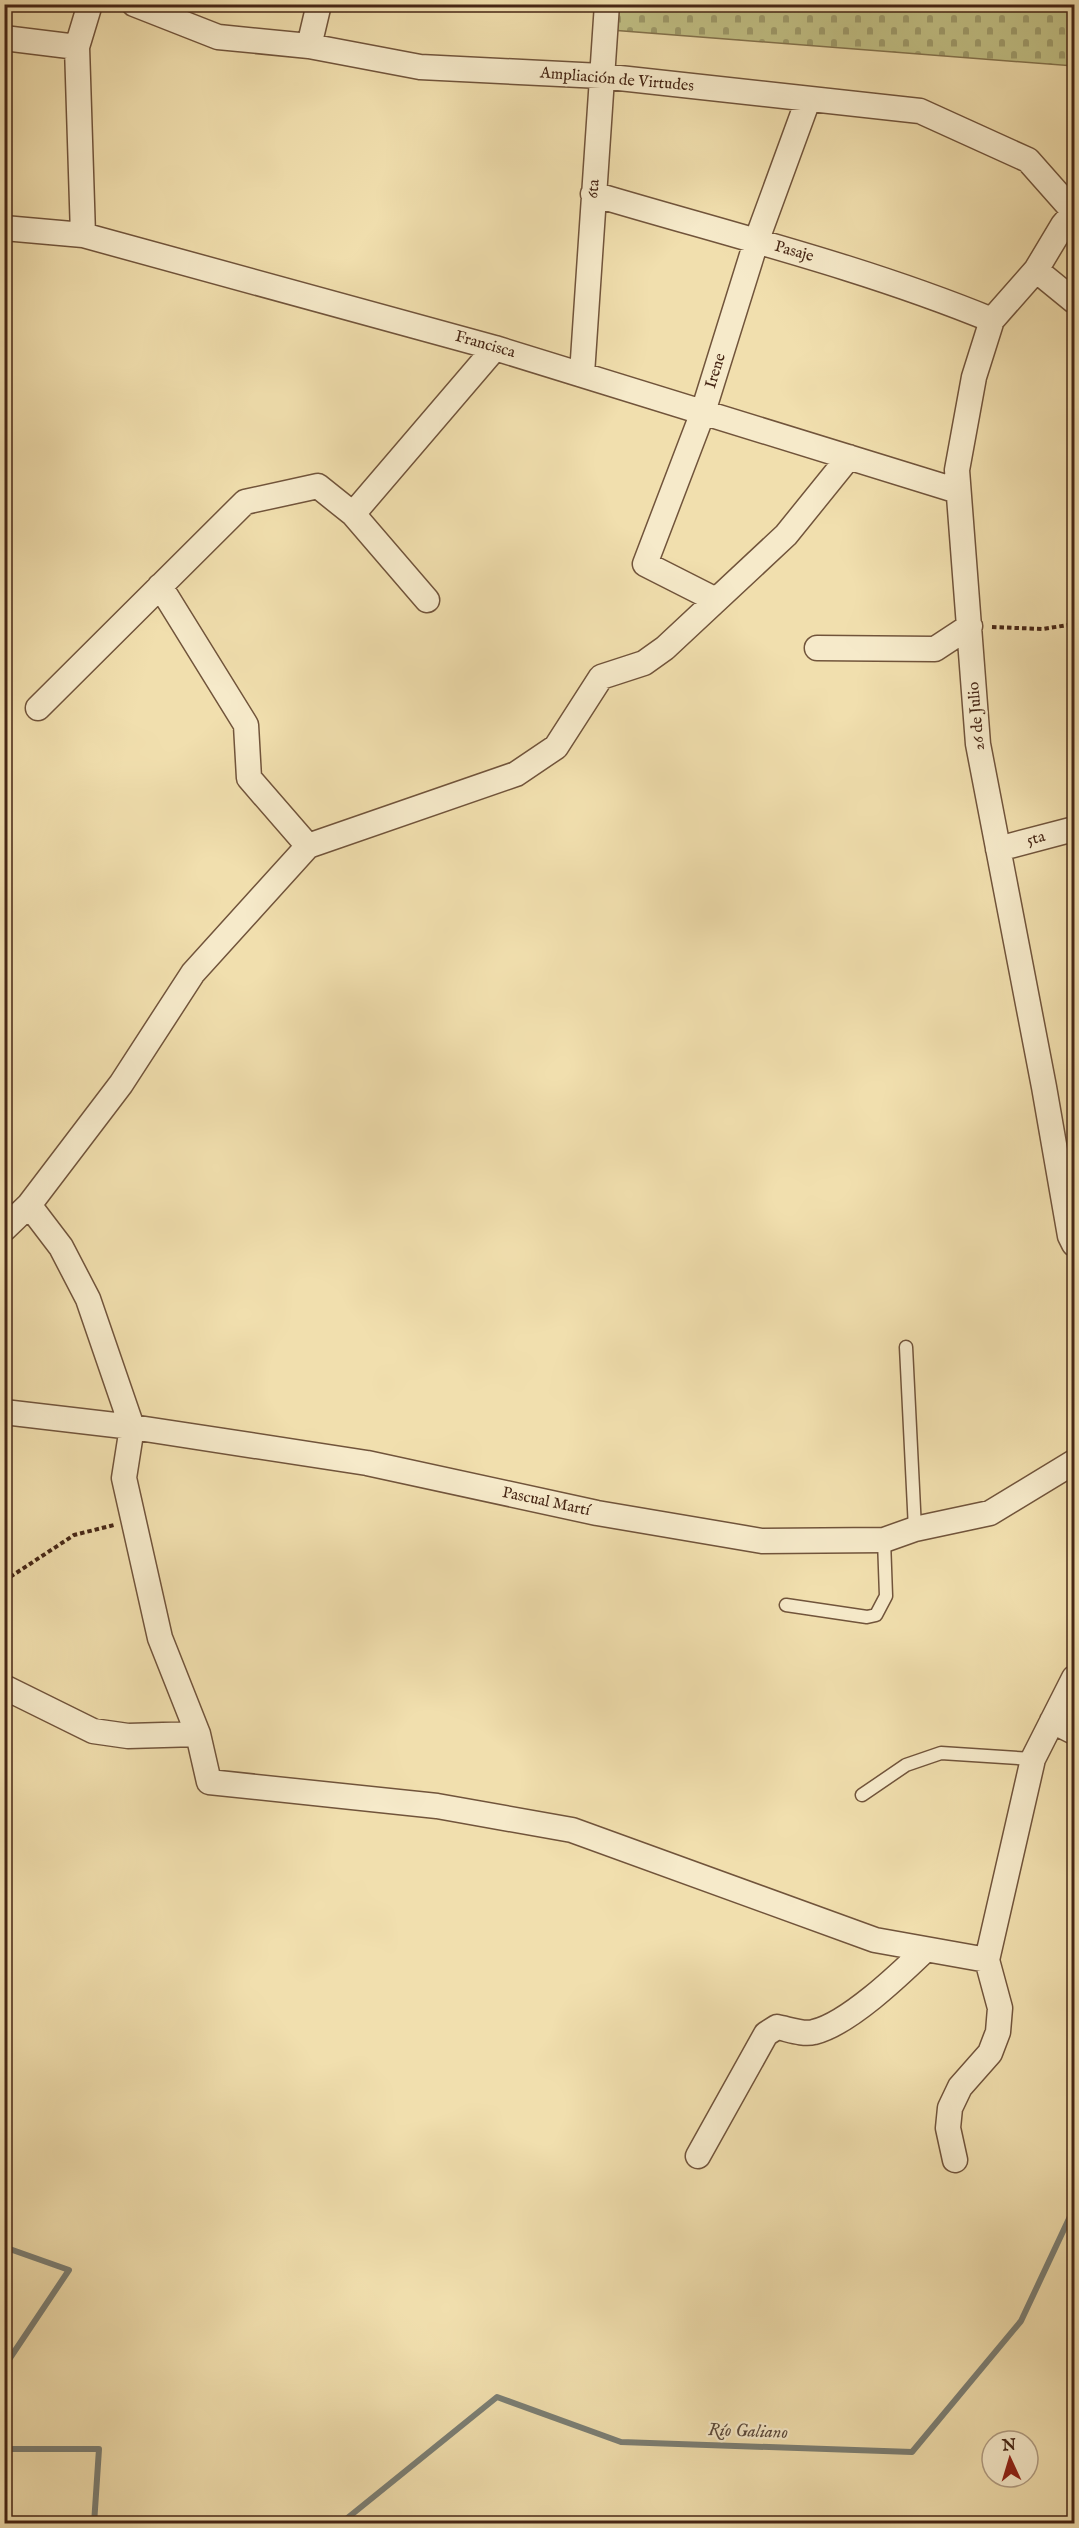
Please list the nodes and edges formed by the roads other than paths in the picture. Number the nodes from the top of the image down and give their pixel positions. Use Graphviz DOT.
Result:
graph roads {
  1 [pos="90,4"];
  2 [pos="134,4"];
  3 [pos="319,4"];
  4 [pos="607,4"];
  5 [pos="4,38"];
  6 [pos="309,46"];
  7 [pos="77,47"];
  8 [pos="601,76"];
  9 [pos="808,100"];
  10 [pos="593,194"];
  11 [pos="1074,212"];
  12 [pos="83,235"];
  13 [pos="6,236"];
  14 [pos="756,242"];
  15 [pos="1036,270"];
  16 [pos="1074,301"];
  17 [pos="992,320"];
  18 [pos="495,348"];
  19 [pos="582,374"];
  20 [pos="703,412"];
  21 [pos="849,457"];
  22 [pos="958,491"];
  23 [pos="353,514"];
  24 [pos="160,586"];
  25 [pos="427,600"];
  26 [pos="716,600"];
  27 [pos="970,626"];
  28 [pos="817,648"];
  29 [pos="38,708"];
  30 [pos="1074,828"];
  31 [pos="308,846"];
  32 [pos="998,849"];
  33 [pos="29,1204"];
  34 [pos="4,1229"];
  35 [pos="1074,1244"];
  36 [pos="906,1347"];
  37 [pos="4,1412"];
  38 [pos="132,1427"];
  39 [pos="1074,1462"];
  40 [pos="915,1529"];
  41 [pos="884,1540"];
  42 [pos="786,1605"];
  43 [pos="1074,1678"];
  44 [pos="4,1688"];
  45 [pos="1052,1721"];
  46 [pos="1074,1732"];
  47 [pos="198,1734"];
  48 [pos="1033,1759"];
  49 [pos="862,1795"];
  50 [pos="924,1951"];
  51 [pos="987,1960"];
  52 [pos="698,2156"];
  53 [pos="955,2160"];
  1 -- 7 [label="street"];
  2 -- 6 [label="street, Ampliación de Virtudes"];
  3 -- 6 [label="street"];
  4 -- 8 [label="street, 6ta"];
  5 -- 7 [label="street"];
  6 -- 8 [label="street, Ampliación de Virtudes"];
  7 -- 12 [label="street"];
  8 -- 9 [label="street, Ampliación de Virtudes"];
  8 -- 10 [label="street, 6ta"];
  9 -- 11 [label="street, Ampliación de Virtudes"];
  9 -- 14 [label="street, Irene"];
  10 -- 14 [label="street, Pasaje"];
  10 -- 19 [label="street, 6ta"];
  11 -- 15 [label="street, 26 de Julio"];
  12 -- 13 [label="street, Francisca"];
  12 -- 18 [label="street, Francisca"];
  14 -- 17 [label="street, Pasaje"];
  14 -- 20 [label="street, Irene"];
  15 -- 16 [label="street"];
  15 -- 17 [label="street, 26 de Julio"];
  17 -- 22 [label="street, 26 de Julio"];
  18 -- 19 [label="street, Francisca"];
  18 -- 23 [label="street"];
  19 -- 20 [label="street, Francisca"];
  20 -- 21 [label="street, Francisca"];
  20 -- 26 [label="street, Irene"];
  21 -- 22 [label="street, Francisca"];
  21 -- 26 [label="street"];
  22 -- 27 [label="street, 26 de Julio"];
  23 -- 24 [label="street"];
  23 -- 25 [label="street"];
  24 -- 29 [label="street"];
  24 -- 31 [label="street"];
  26 -- 31 [label="street"];
  27 -- 28 [label="street"];
  27 -- 32 [label="street, 26 de Julio"];
  30 -- 32 [label="street, 5ta"];
  31 -- 33 [label="street"];
  32 -- 35 [label="street, 26 de Julio"];
  33 -- 34 [label="street"];
  33 -- 38 [label="street"];
  36 -- 40 [label="lane"];
  37 -- 38 [label="street, Pascual Martí"];
  38 -- 41 [label="street, Pascual Martí"];
  38 -- 47 [label="street"];
  39 -- 40 [label="street, Pascual Martí"];
  40 -- 41 [label="street, Pascual Martí"];
  41 -- 42 [label="lane"];
  43 -- 45 [label="street"];
  44 -- 47 [label="street"];
  45 -- 46 [label="street"];
  45 -- 48 [label="street"];
  47 -- 50 [label="street"];
  48 -- 49 [label="lane"];
  48 -- 51 [label="street"];
  50 -- 51 [label="street"];
  50 -- 52 [label="street"];
  51 -- 53 [label="street"];
}
